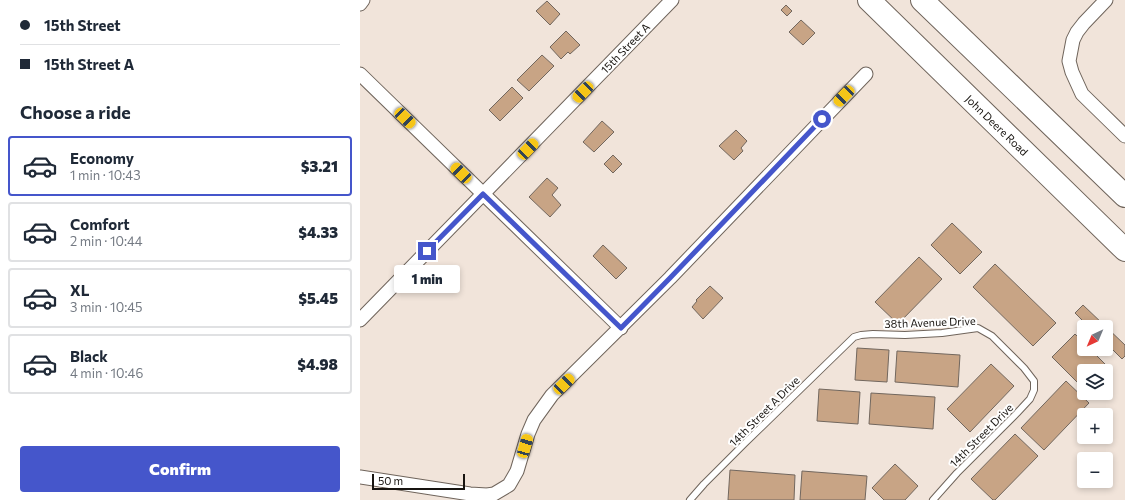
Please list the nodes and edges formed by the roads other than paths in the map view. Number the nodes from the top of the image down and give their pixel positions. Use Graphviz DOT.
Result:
graph roads {
  1 [pos="363,0"];
  2 [pos="672,0"];
  3 [pos="869,0"];
  4 [pos="922,0"];
  5 [pos="1106,0"];
  6 [pos="360,4"];
  7 [pos="360,74"];
  8 [pos="866,74"];
  9 [pos="1125,136"];
  10 [pos="483,194"];
  11 [pos="1125,196"];
  12 [pos="1125,250"];
  13 [pos="360,320"];
  14 [pos="621,328"];
  15 [pos="854,337"];
  16 [pos="1034,380"];
  17 [pos="360,477"];
  18 [pos="690,500"];
  19 [pos="933,500"];
  1 -- 6 [label="street"];
  2 -- 10 [label="street, 15th Street A"];
  3 -- 12 [label="highway, John Deere Road"];
  4 -- 11 [label="highway"];
  5 -- 9 [label="street"];
  7 -- 10 [label="street"];
  8 -- 14 [label="street"];
  10 -- 13 [label="street, 15th Street A"];
  10 -- 14 [label="street"];
  14 -- 17 [label="street"];
  15 -- 16 [label="lane, 38th Avenue Drive"];
  15 -- 18 [label="lane, 14th Street A Drive"];
  16 -- 19 [label="lane, 14th Street Drive"];
}
